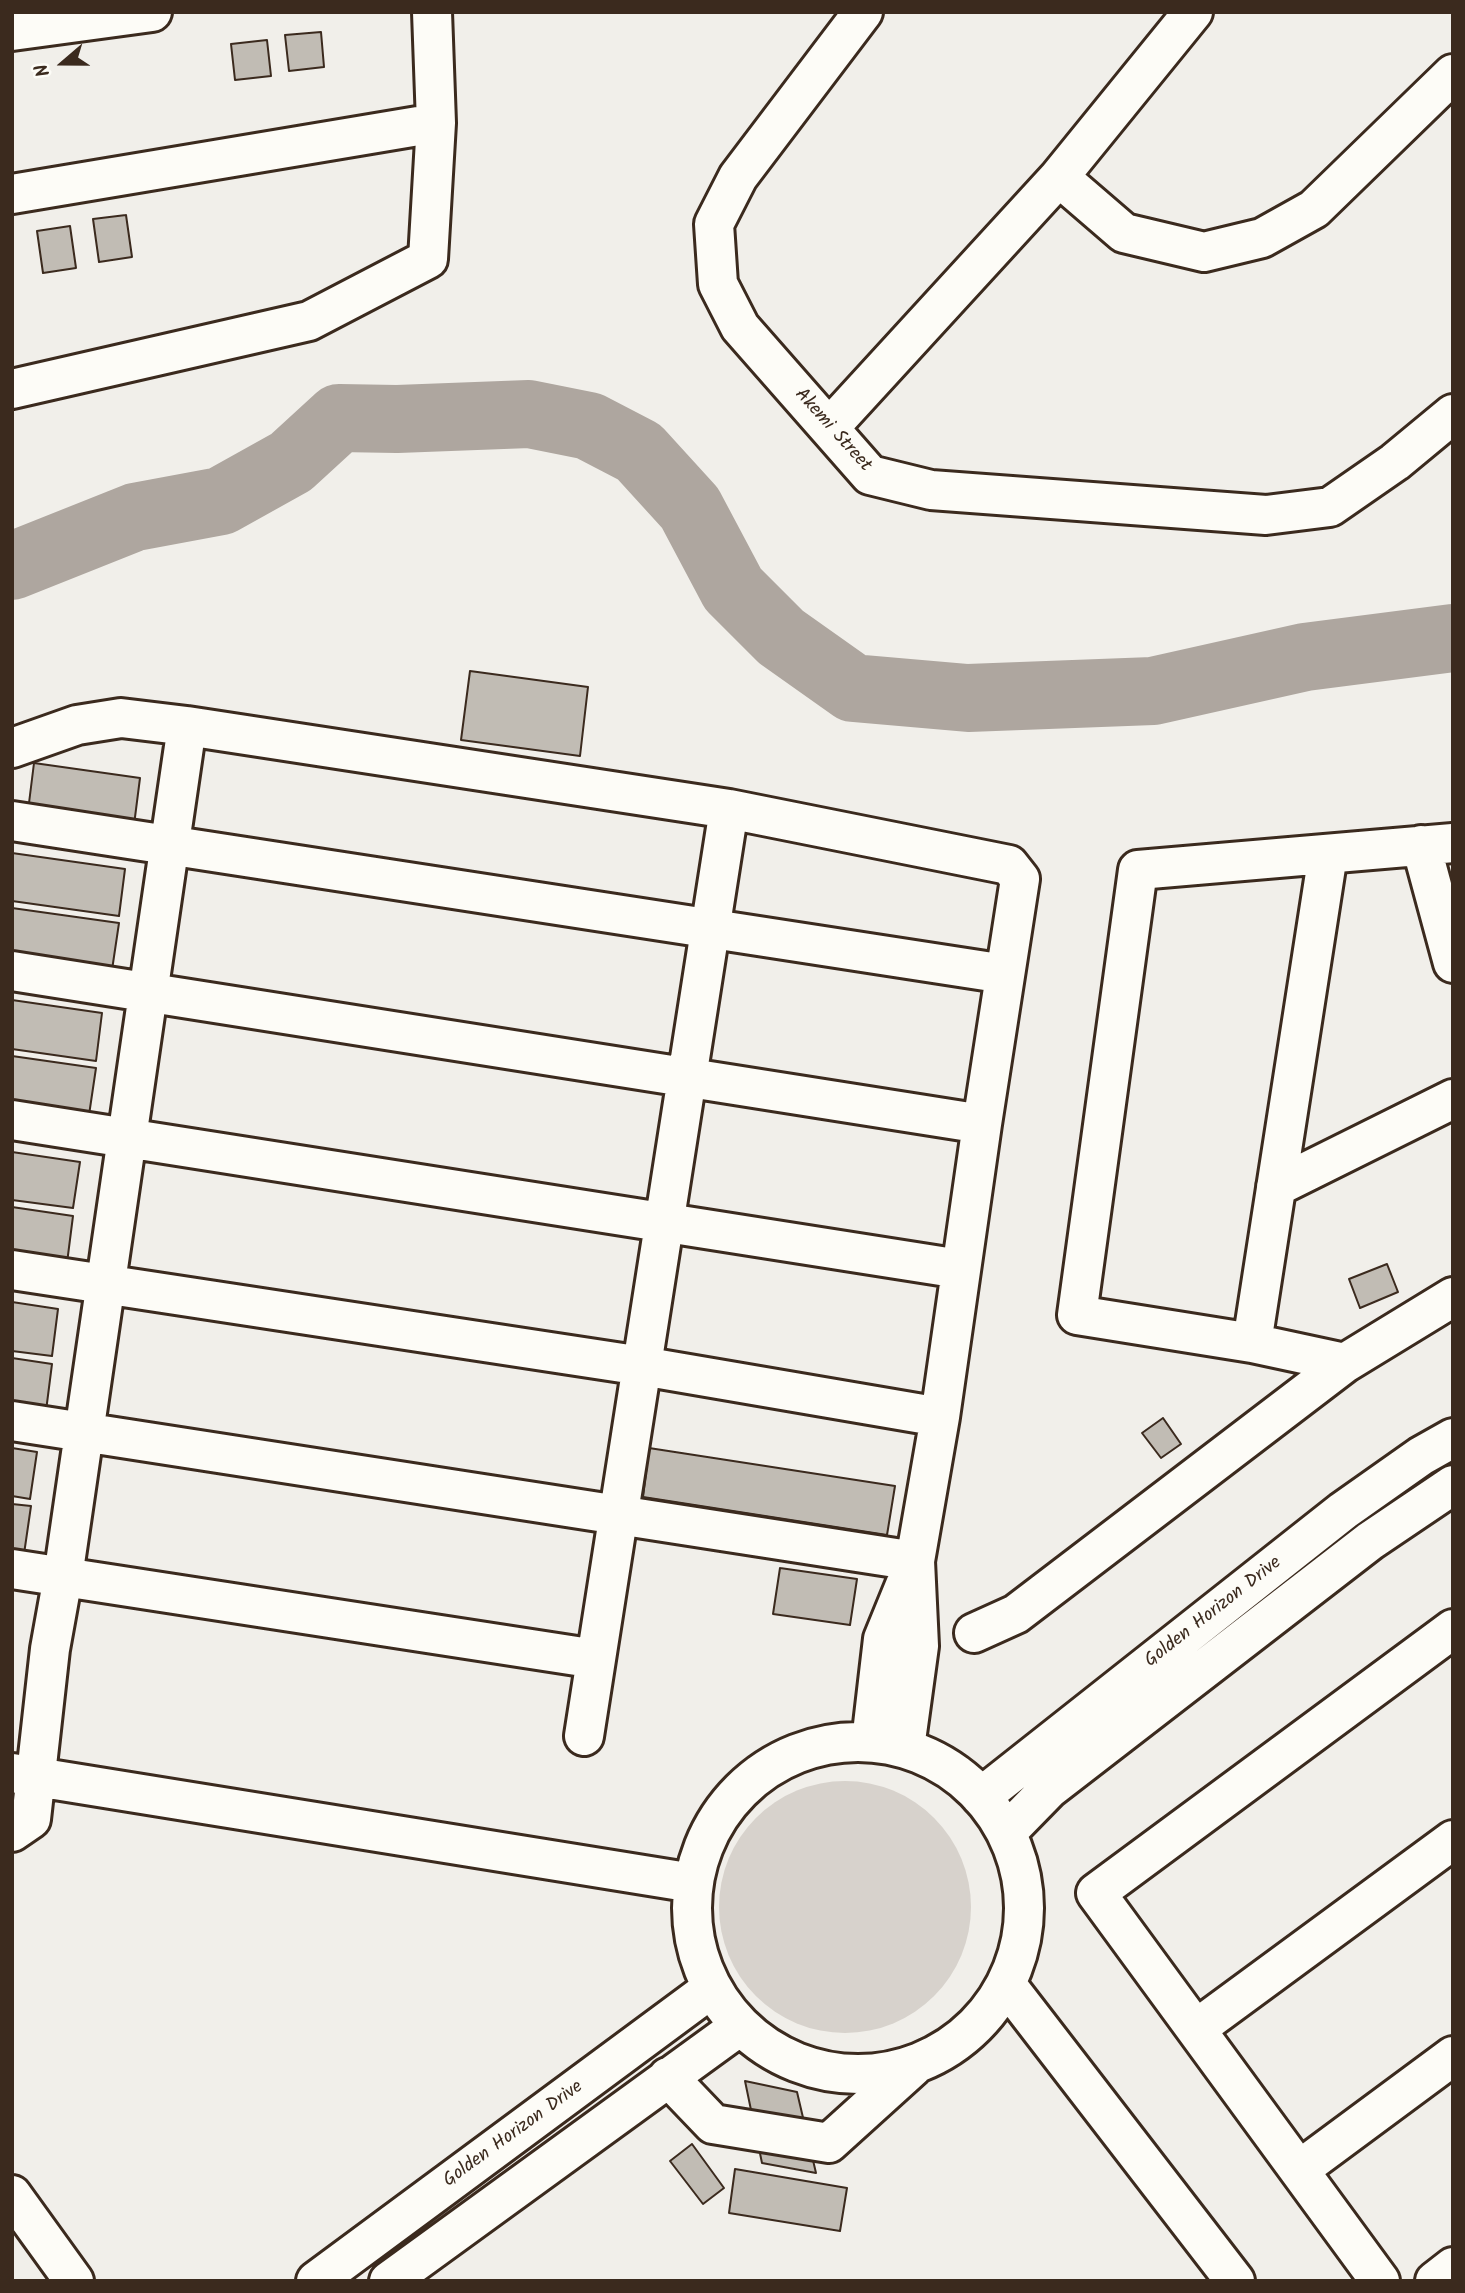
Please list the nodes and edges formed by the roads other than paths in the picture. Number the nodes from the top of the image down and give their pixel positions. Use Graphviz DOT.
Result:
graph roads {
  1 [pos="152,12"];
  2 [pos="432,12"];
  3 [pos="863,12"];
  4 [pos="1193,12"];
  5 [pos="12,31"];
  6 [pos="1453,74"];
  7 [pos="436,123"];
  8 [pos="1059,177"];
  9 [pos="12,194"];
  10 [pos="12,389"];
  11 [pos="1453,414"];
  12 [pos="829,428"];
  13 [pos="187,726"];
  14 [pos="12,748"];
  15 [pos="729,809"];
  16 [pos="12,821"];
  17 [pos="1437,844"];
  18 [pos="169,846"];
  19 [pos="1328,854"];
  20 [pos="710,930"];
  21 [pos="1453,963"];
  22 [pos="12,971"];
  23 [pos="1005,974"];
  24 [pos="148,993"];
  25 [pos="686,1077"];
  26 [pos="1453,1099"];
  27 [pos="12,1120"];
  28 [pos="982,1124"];
  29 [pos="127,1138"];
  30 [pos="1276,1187"];
  31 [pos="664,1222"];
  32 [pos="960,1269"];
  33 [pos="12,1270"];
  34 [pos="106,1284"];
  35 [pos="1453,1297"];
  36 [pos="1252,1343"];
  37 [pos="1345,1363"];
  38 [pos="642,1366"];
  39 [pos="940,1417"];
  40 [pos="12,1420"];
  41 [pos="84,1432"];
  42 [pos="1453,1438"];
  43 [pos="1453,1485"];
  44 [pos="618,1515"];
  45 [pos="915,1562"];
  46 [pos="12,1569"];
  47 [pos="64,1577"];
  48 [pos="1453,1629"];
  49 [pos="974,1633"];
  50 [pos="596,1659"];
  51 [pos="584,1736"];
  52 [pos="888,1745"];
  53 [pos="23,1775"];
  54 [pos="981,1797"];
  55 [pos="12,1832"];
  56 [pos="1006,1833"];
  57 [pos="1453,1840"];
  58 [pos="693,1883"];
  59 [pos="1006,1984"];
  60 [pos="712,1987"];
  61 [pos="740,2026"];
  62 [pos="1196,2029"];
  63 [pos="1453,2056"];
  64 [pos="914,2065"];
  65 [pos="668,2077"];
  66 [pos="1299,2170"];
  67 [pos="12,2195"];
  68 [pos="1453,2267"];
  69 [pos="409,2275"];
  70 [pos="1217,2275"];
  71 [pos="74,2281"];
  72 [pos="316,2281"];
  73 [pos="1380,2281"];
  74 [pos="1435,2281"];
  1 -- 5 [label="street"];
  2 -- 7 [label="street"];
  3 -- 12 [label="street, Akemi Street"];
  4 -- 8 [label="street"];
  6 -- 8 [label="street"];
  7 -- 9 [label="street"];
  7 -- 10 [label="street"];
  8 -- 12 [label="street"];
  11 -- 12 [label="street, Akemi Street"];
  13 -- 14 [label="street"];
  13 -- 15 [label="street"];
  13 -- 18 [label="street"];
  15 -- 20 [label="street"];
  15 -- 23 [label="street"];
  16 -- 18 [label="street"];
  17 -- 19 [label="street"];
  17 -- 21 [label="street"];
  18 -- 20 [label="street"];
  18 -- 24 [label="street"];
  19 -- 30 [label="street"];
  19 -- 36 [label="street"];
  20 -- 23 [label="street"];
  20 -- 25 [label="street"];
  22 -- 24 [label="street"];
  23 -- 28 [label="street"];
  24 -- 25 [label="street"];
  24 -- 29 [label="street"];
  25 -- 28 [label="street"];
  25 -- 31 [label="street"];
  26 -- 30 [label="street"];
  27 -- 29 [label="street"];
  28 -- 32 [label="street"];
  29 -- 31 [label="street"];
  29 -- 34 [label="street"];
  30 -- 36 [label="street"];
  31 -- 32 [label="street"];
  31 -- 38 [label="street"];
  32 -- 39 [label="street"];
  33 -- 34 [label="street"];
  34 -- 38 [label="street"];
  34 -- 41 [label="street"];
  35 -- 37 [label="street"];
  36 -- 37 [label="street"];
  37 -- 49 [label="street"];
  38 -- 39 [label="street"];
  38 -- 44 [label="street"];
  39 -- 45 [label="street"];
  40 -- 41 [label="street"];
  41 -- 44 [label="street"];
  41 -- 47 [label="street"];
  42 -- 54 [label="street, Golden Horizon Drive"];
  43 -- 56 [label="street, Golden Horizon Drive"];
  44 -- 45 [label="street"];
  44 -- 50 [label="street"];
  45 -- 52 [label="street"];
  46 -- 47 [label="street"];
  47 -- 50 [label="street"];
  47 -- 53 [label="street"];
  48 -- 62 [label="street"];
  50 -- 51 [label="street"];
  52 -- 54 [label="street"];
  52 -- 58 [label="street"];
  53 -- 55 [label="street"];
  53 -- 58 [label="street"];
  54 -- 56 [label="street"];
  56 -- 59 [label="street"];
  57 -- 62 [label="street"];
  58 -- 60 [label="street"];
  59 -- 64 [label="street"];
  59 -- 70 [label="street"];
  60 -- 61 [label="street"];
  60 -- 72 [label="street, Golden Horizon Drive"];
  61 -- 64 [label="street"];
  61 -- 65 [label="street"];
  62 -- 66 [label="street"];
  63 -- 66 [label="street"];
  64 -- 65 [label="street"];
  65 -- 69 [label="street"];
  66 -- 73 [label="street"];
  67 -- 71 [label="street"];
  68 -- 74 [label="street"];
}
